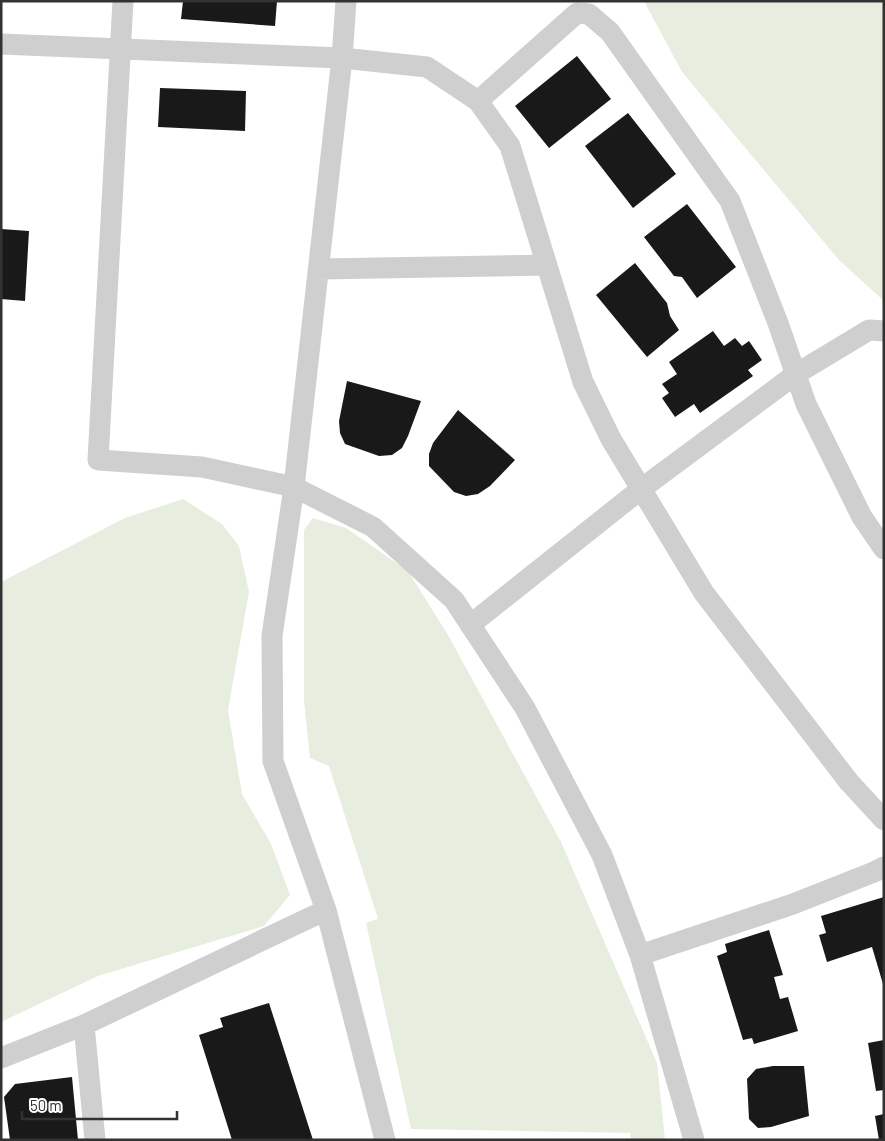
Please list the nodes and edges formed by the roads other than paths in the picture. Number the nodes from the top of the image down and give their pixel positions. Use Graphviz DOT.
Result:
graph roads {
  1 [pos="123,1"];
  2 [pos="346,1"];
  3 [pos="1,44"];
  4 [pos="120,48"];
  5 [pos="342,58"];
  6 [pos="478,101"];
  7 [pos="547,265"];
  8 [pos="319,269"];
  9 [pos="884,331"];
  10 [pos="796,374"];
  11 [pos="294,487"];
  12 [pos="641,489"];
  13 [pos="884,549"];
  14 [pos="470,625"];
  15 [pos="884,820"];
  16 [pos="884,866"];
  17 [pos="326,910"];
  18 [pos="640,955"];
  19 [pos="84,1025"];
  20 [pos="1,1058"];
  21 [pos="96,1140"];
  22 [pos="385,1140"];
  23 [pos="694,1140"];
  1 -- 4 [label="street"];
  2 -- 5 [label="street"];
  3 -- 4 [label="street"];
  4 -- 5 [label="street"];
  4 -- 11 [label="street"];
  5 -- 6 [label="street"];
  5 -- 8 [label="street"];
  6 -- 7 [label="street"];
  6 -- 10 [label="street"];
  7 -- 8 [label="street"];
  7 -- 12 [label="street"];
  8 -- 11 [label="street"];
  9 -- 10 [label="street"];
  10 -- 12 [label="street"];
  10 -- 13 [label="street"];
  11 -- 14 [label="street"];
  11 -- 17 [label="street"];
  12 -- 14 [label="street"];
  12 -- 15 [label="street"];
  14 -- 18 [label="street"];
  16 -- 18 [label="street"];
  17 -- 19 [label="street"];
  17 -- 22 [label="street"];
  18 -- 23 [label="street"];
  19 -- 20 [label="street"];
  19 -- 21 [label="street"];
}
